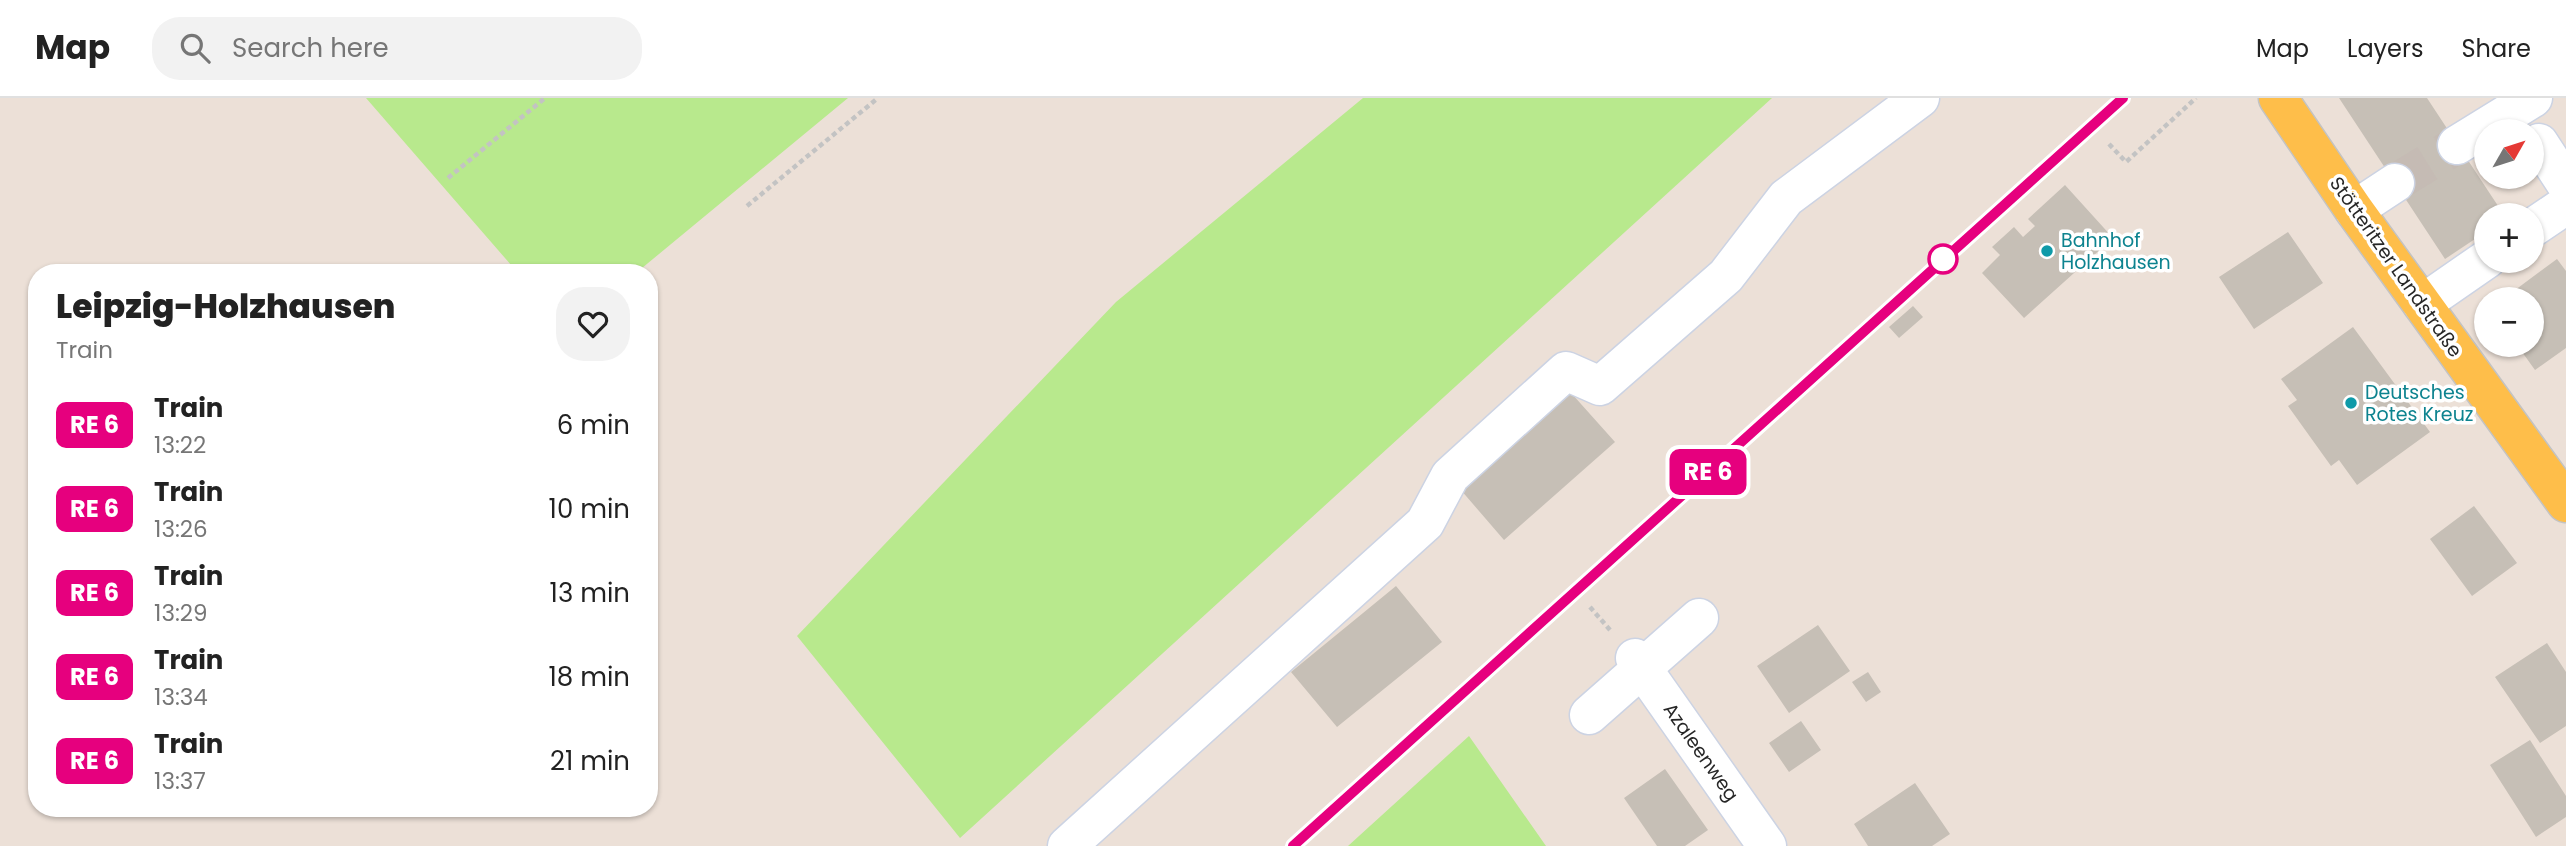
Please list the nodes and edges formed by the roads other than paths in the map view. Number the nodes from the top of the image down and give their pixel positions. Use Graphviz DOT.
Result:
graph roads {
  1 [pos="1920,98"];
  2 [pos="2278,98"];
  3 [pos="2533,98"];
  4 [pos="2457,145"];
  5 [pos="2544,151"];
  6 [pos="2395,183"];
  7 [pos="2566,184"];
  8 [pos="2566,205"];
  9 [pos="2354,209"];
  10 [pos="2544,220"];
  11 [pos="2474,268"];
  12 [pos="2421,304"];
  13 [pos="2566,503"];
  14 [pos="1699,618"];
  15 [pos="1639,664"];
  16 [pos="1589,715"];
  17 [pos="1067,846"];
  18 [pos="1767,846"];
  1 -- 17 [label="street"];
  2 -- 9 [label="main road, Stötteritzer Landstraße"];
  3 -- 4 [label="street"];
  5 -- 7 [label="street"];
  6 -- 9 [label="street"];
  8 -- 10 [label="street"];
  9 -- 12 [label="main road, Stötteritzer Landstraße"];
  11 -- 12 [label="street"];
  12 -- 13 [label="main road, Stötteritzer Landstraße"];
  14 -- 15 [label="street"];
  15 -- 16 [label="street"];
  15 -- 18 [label="street, Azaleenweg"];
}
